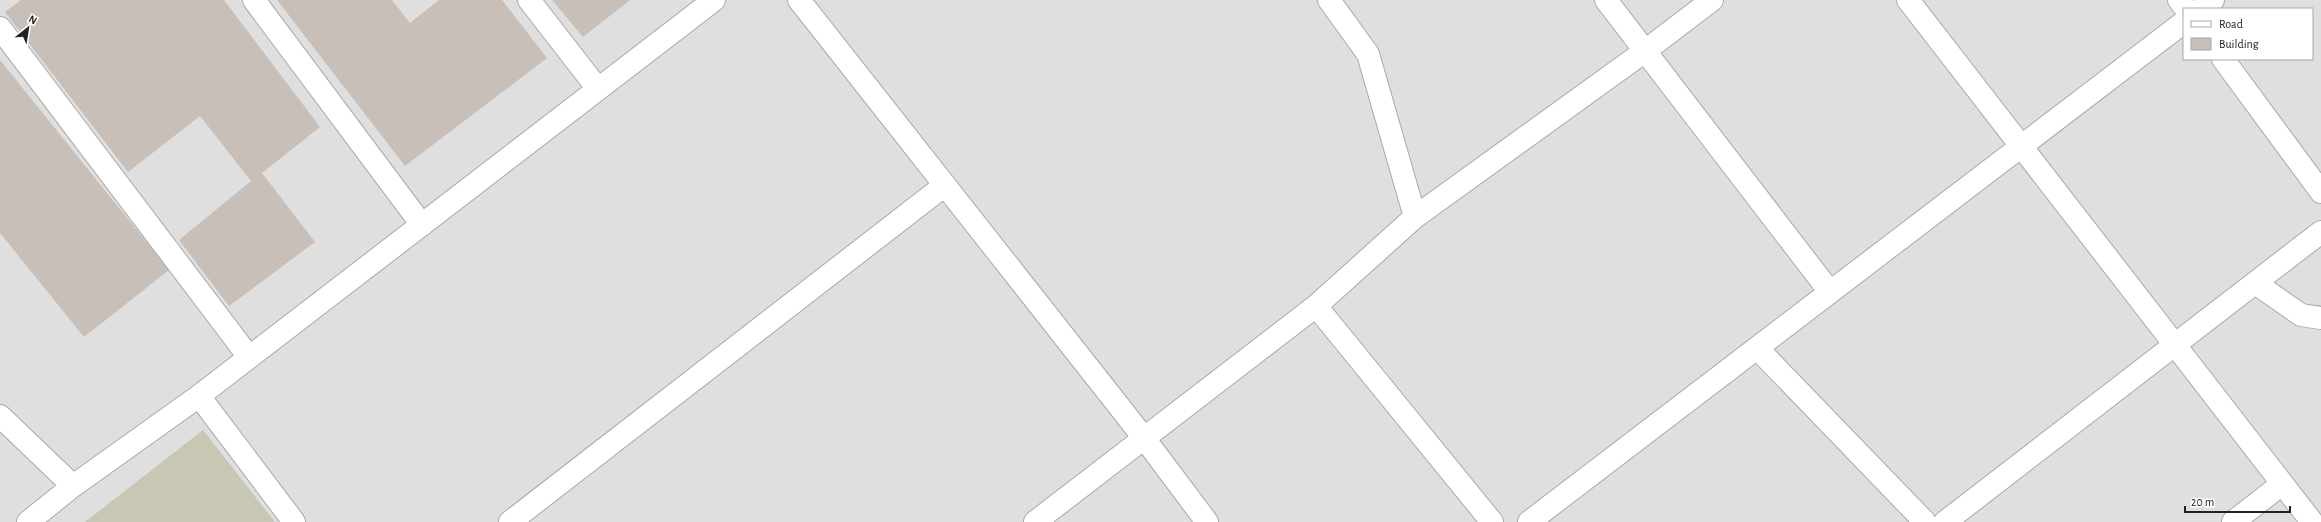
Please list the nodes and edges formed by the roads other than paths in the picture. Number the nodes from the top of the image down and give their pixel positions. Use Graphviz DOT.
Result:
graph roads {
  1 [pos="254,0"];
  2 [pos="529,0"];
  3 [pos="714,0"];
  4 [pos="799,0"];
  5 [pos="1329,0"];
  6 [pos="1606,0"];
  7 [pos="1712,0"];
  8 [pos="1908,0"];
  9 [pos="2179,0"];
  10 [pos="2213,0"];
  11 [pos="2185,8"];
  12 [pos="2202,8"];
  13 [pos="2183,23"];
  14 [pos="0,28"];
  15 [pos="1645,51"];
  16 [pos="2224,60"];
  17 [pos="598,89"];
  18 [pos="2021,146"];
  19 [pos="945,185"];
  20 [pos="2321,192"];
  21 [pos="1415,217"];
  22 [pos="422,225"];
  23 [pos="2321,232"];
  24 [pos="2255,283"];
  25 [pos="1830,292"];
  26 [pos="1316,306"];
  27 [pos="2321,318"];
  28 [pos="2175,345"];
  29 [pos="1757,348"];
  30 [pos="249,357"];
  31 [pos="199,396"];
  32 [pos="0,416"];
  33 [pos="1144,438"];
  34 [pos="2282,484"];
  35 [pos="74,486"];
  36 [pos="28,522"];
  37 [pos="294,522"];
  38 [pos="510,522"];
  39 [pos="1035,522"];
  40 [pos="1206,522"];
  41 [pos="1492,522"];
  42 [pos="1530,522"];
  43 [pos="1925,522"];
  44 [pos="1945,522"];
  45 [pos="2233,522"];
  46 [pos="2312,522"];
  1 -- 22 [label="street"];
  2 -- 17 [label="street"];
  3 -- 17 [label="street"];
  4 -- 19 [label="street"];
  5 -- 21 [label="street"];
  6 -- 15 [label="street"];
  7 -- 15 [label="street"];
  8 -- 18 [label="street"];
  9 -- 11 [label="street"];
  10 -- 12 [label="street"];
  13 -- 18 [label="street"];
  14 -- 30 [label="street"];
  15 -- 21 [label="street"];
  15 -- 25 [label="street"];
  16 -- 20 [label="street"];
  17 -- 22 [label="street"];
  18 -- 25 [label="street"];
  18 -- 28 [label="street"];
  19 -- 33 [label="street"];
  19 -- 38 [label="street"];
  21 -- 26 [label="street"];
  22 -- 30 [label="street"];
  23 -- 24 [label="street"];
  24 -- 27 [label="street"];
  24 -- 28 [label="street"];
  25 -- 29 [label="street"];
  26 -- 33 [label="street"];
  26 -- 41 [label="street"];
  28 -- 34 [label="street"];
  28 -- 44 [label="street"];
  29 -- 42 [label="street"];
  29 -- 43 [label="street"];
  30 -- 31 [label="street"];
  31 -- 35 [label="street"];
  31 -- 37 [label="street"];
  32 -- 35 [label="street"];
  33 -- 39 [label="street"];
  33 -- 40 [label="street"];
  34 -- 45 [label="street"];
  34 -- 46 [label="street"];
  35 -- 36 [label="street"];
}
